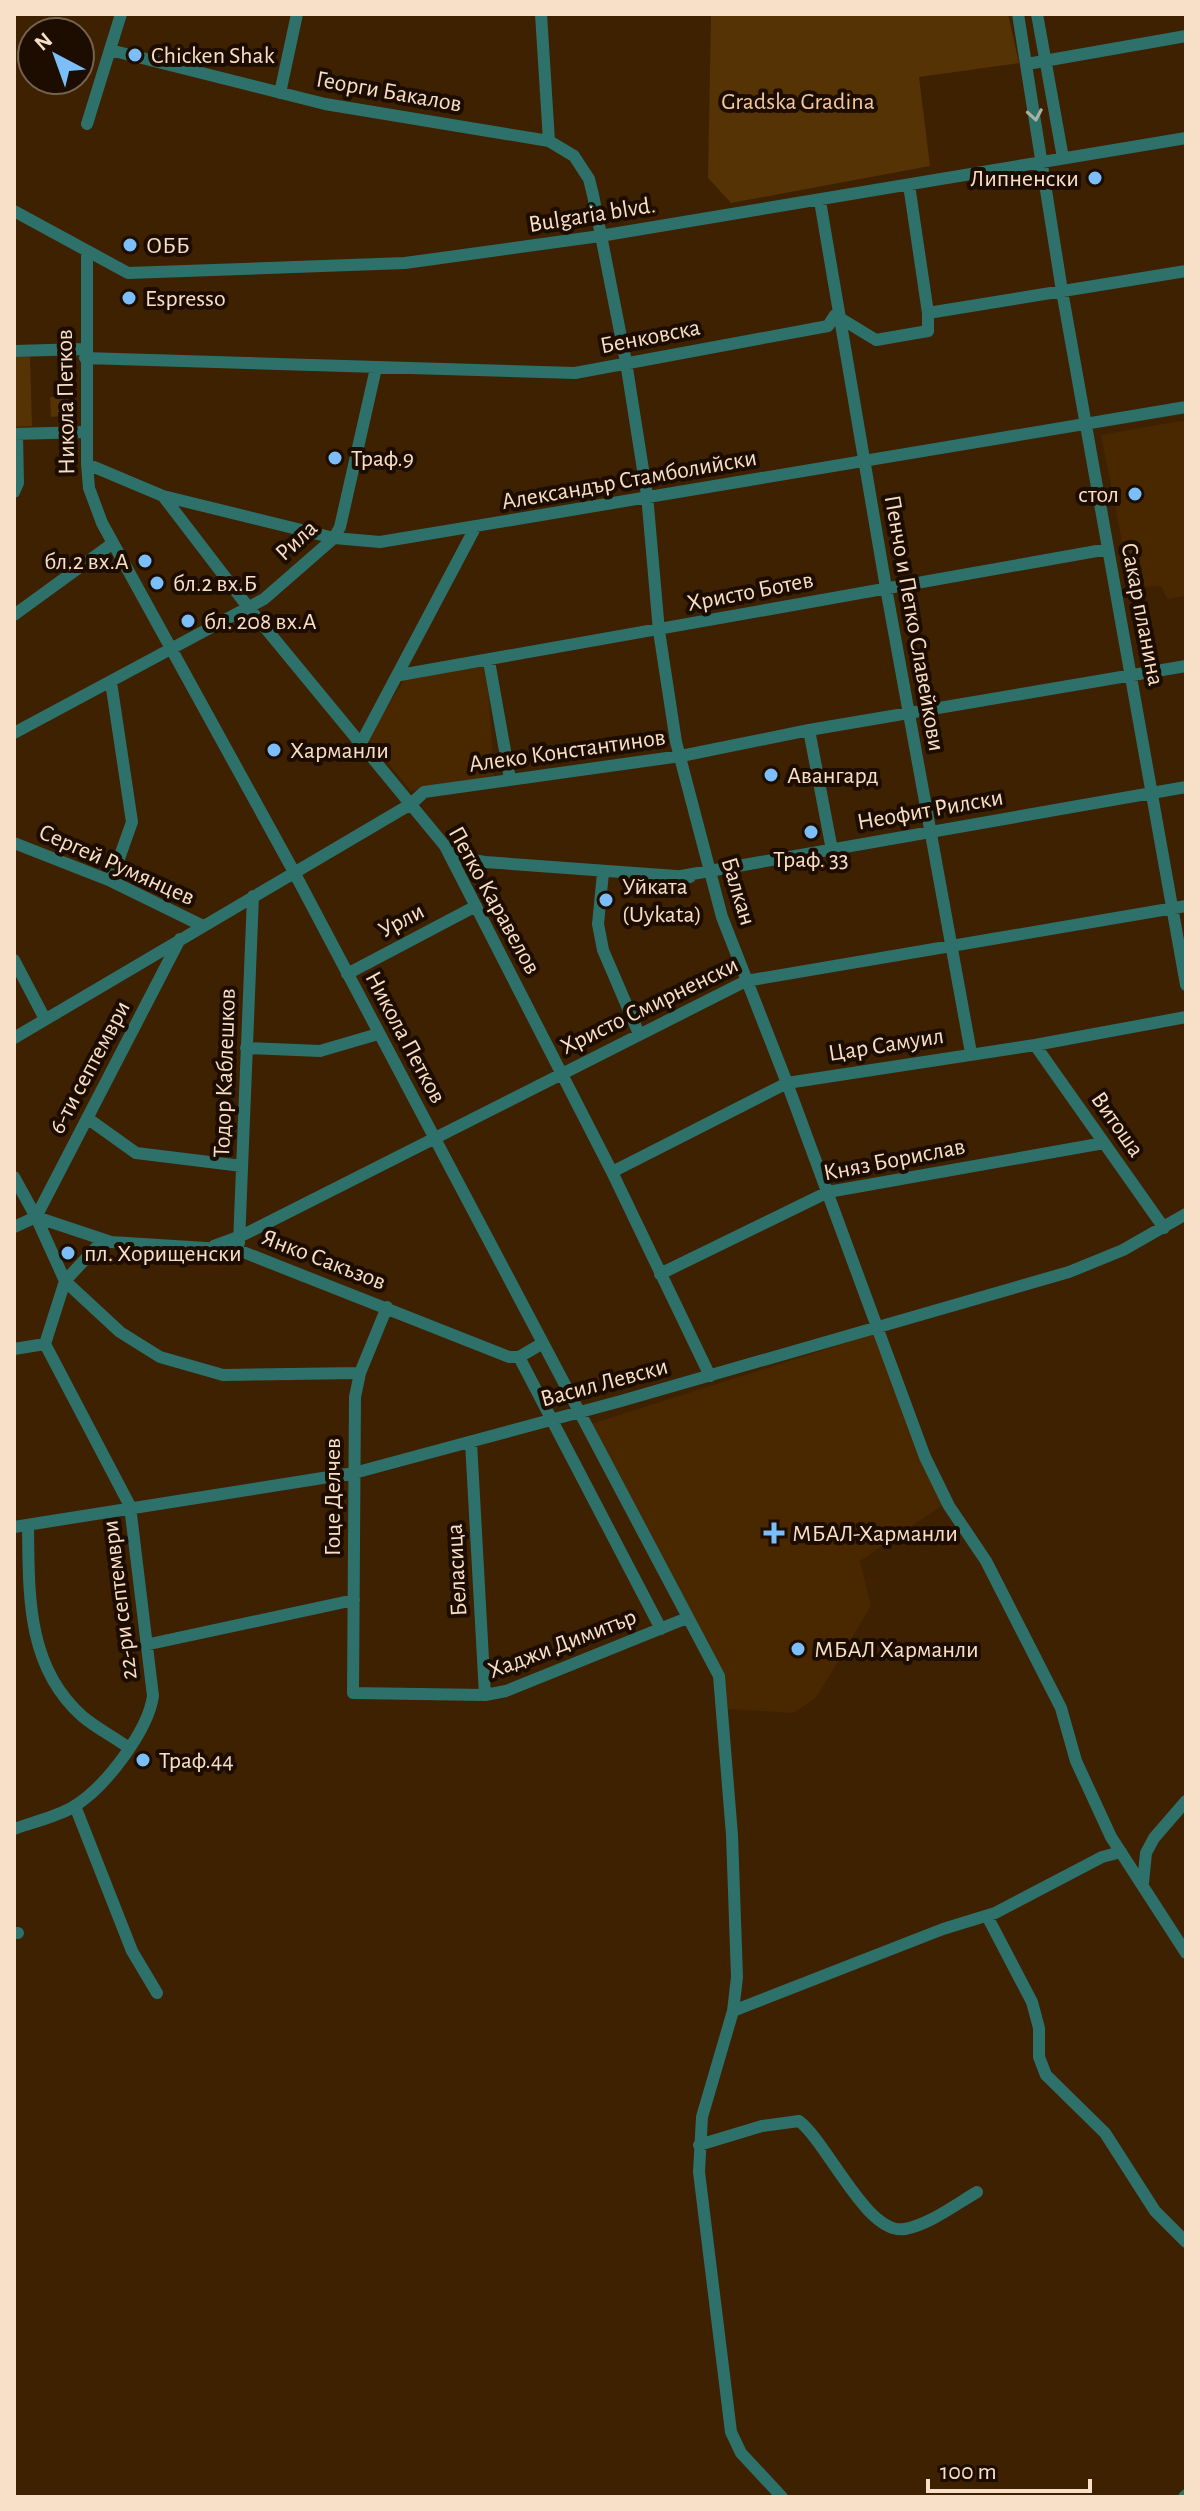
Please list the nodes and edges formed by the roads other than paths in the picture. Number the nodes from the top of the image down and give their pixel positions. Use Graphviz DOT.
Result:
graph roads {
  1 [pos="121,14"];
  2 [pos="297,14"];
  3 [pos="541,14"];
  4 [pos="1018,14"];
  5 [pos="1037,14"];
  6 [pos="1186,36"];
  7 [pos="110,50"];
  8 [pos="1045,61"];
  9 [pos="1027,64"];
  10 [pos="280,93"];
  11 [pos="87,124"];
  12 [pos="1186,138"];
  13 [pos="549,141"];
  14 [pos="1063,158"];
  15 [pos="1043,162"];
  16 [pos="909,185"];
  17 [pos="820,201"];
  18 [pos="14,211"];
  19 [pos="600,236"];
  20 [pos="87,251"];
  21 [pos="1186,271"];
  22 [pos="1062,291"];
  23 [pos="928,313"];
  24 [pos="840,316"];
  25 [pos="14,351"];
  26 [pos="85,354"];
  27 [pos="626,362"];
  28 [pos="376,368"];
  29 [pos="1186,407"];
  30 [pos="1087,425"];
  31 [pos="87,432"];
  32 [pos="16,434"];
  33 [pos="864,463"];
  34 [pos="87,464"];
  35 [pos="16,488"];
  36 [pos="647,495"];
  37 [pos="163,496"];
  38 [pos="475,528"];
  39 [pos="334,538"];
  40 [pos="113,543"];
  41 [pos="1108,549"];
  42 [pos="886,588"];
  43 [pos="248,607"];
  44 [pos="14,615"];
  45 [pos="659,631"];
  46 [pos="169,649"];
  47 [pos="489,661"];
  48 [pos="1186,666"];
  49 [pos="1133,674"];
  50 [pos="400,675"];
  51 [pos="111,682"];
  52 [pos="908,715"];
  53 [pos="809,730"];
  54 [pos="14,733"];
  55 [pos="360,745"];
  56 [pos="681,756"];
  57 [pos="510,779"];
  58 [pos="1186,787"];
  59 [pos="1152,793"];
  60 [pos="411,804"];
  61 [pos="931,830"];
  62 [pos="14,843"];
  63 [pos="445,846"];
  64 [pos="832,850"];
  65 [pos="294,872"];
  66 [pos="603,873"];
  67 [pos="711,874"];
  68 [pos="111,881"];
  69 [pos="253,896"];
  70 [pos="476,906"];
  71 [pos="1186,906"];
  72 [pos="1172,908"];
  73 [pos="203,926"];
  74 [pos="181,939"];
  75 [pos="953,945"];
  76 [pos="14,960"];
  77 [pos="347,974"];
  78 [pos="746,981"];
  79 [pos="1186,985"];
  80 [pos="1186,1017"];
  81 [pos="45,1019"];
  82 [pos="378,1034"];
  83 [pos="639,1034"];
  84 [pos="14,1038"];
  85 [pos="1035,1045"];
  86 [pos="246,1048"];
  87 [pos="971,1053"];
  88 [pos="561,1072"];
  89 [pos="787,1083"];
  90 [pos="87,1118"];
  91 [pos="434,1136"];
  92 [pos="1104,1143"];
  93 [pos="242,1166"];
  94 [pos="612,1172"];
  95 [pos="14,1177"];
  96 [pos="828,1192"];
  97 [pos="1186,1214"];
  98 [pos="36,1217"];
  99 [pos="14,1227"];
  100 [pos="1164,1228"];
  101 [pos="241,1236"];
  102 [pos="103,1240"];
  103 [pos="214,1246"];
  104 [pos="238,1250"];
  105 [pos="660,1274"];
  106 [pos="65,1281"];
  107 [pos="387,1307"];
  108 [pos="877,1325"];
  109 [pos="543,1343"];
  110 [pos="45,1344"];
  111 [pos="14,1349"];
  112 [pos="519,1357"];
  113 [pos="360,1373"];
  114 [pos="710,1376"];
  115 [pos="579,1411"];
  116 [pos="553,1418"];
  117 [pos="471,1442"];
  118 [pos="354,1473"];
  119 [pos="130,1506"];
  120 [pos="28,1525"];
  121 [pos="14,1527"];
  122 [pos="354,1600"];
  123 [pos="687,1618"];
  124 [pos="661,1629"];
  125 [pos="145,1645"];
  126 [pos="353,1693"];
  127 [pos="485,1695"];
  128 [pos="129,1748"];
  129 [pos="1186,1801"];
  130 [pos="75,1806"];
  131 [pos="14,1829"];
  132 [pos="1121,1852"];
  133 [pos="1143,1883"];
  134 [pos="987,1916"];
  135 [pos="1186,1953"];
  136 [pos="157,1993"];
  137 [pos="733,2011"];
  138 [pos="699,2145"];
  139 [pos="977,2192"];
  140 [pos="1186,2242"];
  141 [pos="782,2497"];
  1 -- 7 [label="street"];
  2 -- 10 [label="street"];
  3 -- 13 [label="street"];
  4 -- 9 [label="street, Сакар планина"];
  5 -- 8 [label="street"];
  6 -- 8 [label="street"];
  7 -- 10 [label="street, Георги Бакалов"];
  7 -- 11 [label="street"];
  8 -- 9 [label="street"];
  8 -- 14 [label="street"];
  9 -- 15 [label="street, Сакар планина, one-way"];
  10 -- 13 [label="street, Георги Бакалов"];
  12 -- 14 [label="street, Bulgaria blvd."];
  13 -- 19 [label="street, Георги Бакалов"];
  14 -- 15 [label="street, Bulgaria blvd."];
  15 -- 16 [label="street, Bulgaria blvd."];
  15 -- 22 [label="street, Сакар планина"];
  16 -- 17 [label="street, Bulgaria blvd."];
  16 -- 23 [label="street"];
  17 -- 19 [label="street, Bulgaria blvd."];
  17 -- 24 [label="street, Пенчо и Петко Славейкови"];
  18 -- 20 [label="street, Bulgaria blvd."];
  19 -- 20 [label="street, Bulgaria blvd."];
  19 -- 27 [label="street, Балкан"];
  20 -- 26 [label="street, Никола Петков"];
  21 -- 22 [label="street"];
  22 -- 23 [label="street"];
  22 -- 30 [label="street, Сакар планина"];
  23 -- 24 [label="street"];
  24 -- 27 [label="street, Бенковска"];
  24 -- 33 [label="street, Пенчо и Петко Славейкови"];
  25 -- 26 [label="street, Бенковска"];
  26 -- 28 [label="street, Бенковска"];
  26 -- 31 [label="street, Никола Петков"];
  27 -- 28 [label="street, Бенковска"];
  27 -- 36 [label="street, Балкан"];
  28 -- 39 [label="street, Рила"];
  29 -- 30 [label="street, Александър Стамболийски"];
  30 -- 33 [label="street, Александър Стамболийски"];
  30 -- 41 [label="street, Сакар планина"];
  31 -- 32 [label="street"];
  31 -- 34 [label="street, Никола Петков"];
  32 -- 35 [label="street"];
  33 -- 36 [label="street, Александър Стамболийски"];
  33 -- 42 [label="street, Пенчо и Петко Славейкови"];
  34 -- 37 [label="street, Александър Стамболийски"];
  34 -- 40 [label="street, Никола Петков"];
  36 -- 38 [label="street, Александър Стамболийски"];
  36 -- 45 [label="street, Балкан"];
  37 -- 39 [label="street, Александър Стамболийски"];
  37 -- 43 [label="street, Петко Каравелов"];
  38 -- 39 [label="street, Александър Стамболийски"];
  38 -- 50 [label="street"];
  39 -- 43 [label="street, Рила"];
  40 -- 44 [label="street"];
  40 -- 46 [label="street, Никола Петков"];
  41 -- 42 [label="street, Христо Ботев"];
  41 -- 49 [label="street, Сакар планина"];
  42 -- 45 [label="street, Христо Ботев"];
  42 -- 52 [label="street, Пенчо и Петко Славейкови"];
  43 -- 46 [label="street, Рила"];
  43 -- 55 [label="street, Петко Каравелов"];
  45 -- 47 [label="street, Христо Ботев"];
  45 -- 56 [label="street, Балкан"];
  46 -- 51 [label="street, Рила"];
  46 -- 65 [label="street, Никола Петков"];
  47 -- 50 [label="street, Христо Ботев"];
  47 -- 57 [label="street"];
  48 -- 49 [label="street, Алеко Константинов"];
  49 -- 52 [label="street, Алеко Константинов"];
  49 -- 59 [label="street, Сакар планина"];
  50 -- 55 [label="street"];
  51 -- 54 [label="street, Рила"];
  51 -- 68 [label="street"];
  52 -- 53 [label="street, Алеко Константинов"];
  52 -- 61 [label="street, Пенчо и Петко Славейкови"];
  53 -- 56 [label="street, Алеко Константинов"];
  53 -- 64 [label="street"];
  55 -- 60 [label="street, Петко Каравелов"];
  56 -- 57 [label="street, Алеко Константинов"];
  56 -- 67 [label="street, Балкан"];
  57 -- 60 [label="street, Алеко Константинов"];
  58 -- 59 [label="street, Неофит Рилски"];
  59 -- 61 [label="street, Неофит Рилски"];
  59 -- 72 [label="street, Сакар планина"];
  60 -- 63 [label="street, Петко Каравелов"];
  60 -- 65 [label="street, Алеко Константинов"];
  61 -- 64 [label="street, Неофит Рилски"];
  61 -- 75 [label="street, Пенчо и Петко Славейкови"];
  62 -- 68 [label="street, Сергей Румянцев"];
  63 -- 66 [label="street, Неофит Рилски"];
  63 -- 70 [label="street, Петко Каравелов"];
  64 -- 67 [label="street, Неофит Рилски"];
  65 -- 69 [label="street, Алеко Константинов"];
  65 -- 77 [label="street, Никола Петков"];
  66 -- 67 [label="street, Неофит Рилски"];
  66 -- 83 [label="street"];
  67 -- 78 [label="street, Балкан"];
  68 -- 73 [label="street, Сергей Румянцев"];
  69 -- 73 [label="street, Алеко Константинов"];
  69 -- 86 [label="street, Тодор Каблешков"];
  70 -- 77 [label="street, Урли"];
  70 -- 88 [label="street, Петко Каравелов"];
  71 -- 72 [label="street, Христо Смирненски"];
  72 -- 75 [label="street, Христо Смирненски"];
  72 -- 79 [label="street, Сакар планина"];
  73 -- 74 [label="street, Алеко Константинов"];
  74 -- 81 [label="street, Алеко Константинов"];
  74 -- 90 [label="street, 6-ти септември"];
  75 -- 78 [label="street, Христо Смирненски"];
  75 -- 87 [label="street, Пенчо и Петко Славейкови"];
  76 -- 81 [label="street"];
  77 -- 82 [label="street, Никола Петков"];
  78 -- 83 [label="street, Христо Смирненски"];
  78 -- 89 [label="street, Балкан"];
  80 -- 85 [label="street, Цар Самуил"];
  81 -- 84 [label="street, Алеко Константинов"];
  82 -- 86 [label="street"];
  82 -- 91 [label="street, Никола Петков"];
  83 -- 88 [label="street, Христо Смирненски"];
  85 -- 87 [label="street, Цар Самуил"];
  85 -- 92 [label="street, Витоша"];
  86 -- 93 [label="street, Тодор Каблешков"];
  87 -- 89 [label="street, Цар Самуил"];
  88 -- 91 [label="street, Христо Смирненски"];
  88 -- 94 [label="street, Петко Каравелов"];
  89 -- 94 [label="street, Цар Самуил"];
  89 -- 96 [label="street, Балкан"];
  90 -- 93 [label="street"];
  90 -- 98 [label="street, 6-ти септември"];
  91 -- 101 [label="street, Христо Смирненски"];
  91 -- 109 [label="street, Никола Петков"];
  92 -- 96 [label="street, Княз Борислав"];
  92 -- 100 [label="street, Витоша"];
  93 -- 101 [label="street, Тодор Каблешков"];
  94 -- 105 [label="street, Петко Каравелов"];
  95 -- 98 [label="street"];
  96 -- 105 [label="street, Княз Борислав"];
  96 -- 108 [label="street, Балкан"];
  97 -- 100 [label="street, Васил Левски"];
  98 -- 99 [label="street"];
  98 -- 102 [label="street, Янко Сакъзов"];
  98 -- 106 [label="street"];
  100 -- 108 [label="street, Васил Левски"];
  101 -- 103 [label="street, Христо Смирненски"];
  101 -- 104 [label="street, Тодор Каблешков"];
  102 -- 103 [label="street, Янко Сакъзов"];
  102 -- 106 [label="street"];
  103 -- 104 [label="street, Янко Сакъзов"];
  104 -- 107 [label="street, Янко Сакъзов"];
  105 -- 114 [label="street, Петко Каравелов"];
  106 -- 110 [label="street"];
  106 -- 113 [label="street"];
  107 -- 112 [label="street, Янко Сакъзов"];
  107 -- 113 [label="street, Гоце Делчев"];
  108 -- 114 [label="street, Васил Левски"];
  108 -- 132 [label="street, Балкан"];
  109 -- 112 [label="street"];
  109 -- 115 [label="street, Никола Петков"];
  110 -- 111 [label="street"];
  110 -- 119 [label="street, 22-ри септември"];
  112 -- 116 [label="street"];
  113 -- 118 [label="street, Гоце Делчев"];
  114 -- 115 [label="street, Васил Левски"];
  115 -- 116 [label="street, Васил Левски"];
  115 -- 123 [label="street, Никола Петков"];
  116 -- 117 [label="street, Васил Левски"];
  116 -- 124 [label="street"];
  117 -- 118 [label="street, Васил Левски"];
  117 -- 127 [label="street, Беласица"];
  118 -- 119 [label="street, Васил Левски"];
  118 -- 122 [label="street, Гоце Делчев"];
  119 -- 120 [label="street, Васил Левски"];
  119 -- 125 [label="street, 22-ри септември"];
  120 -- 121 [label="street, Васил Левски"];
  120 -- 128 [label="street"];
  122 -- 125 [label="street"];
  122 -- 126 [label="street, Гоце Делчев"];
  123 -- 124 [label="street, Хаджи Димитър"];
  123 -- 137 [label="street, Никола Петков"];
  124 -- 127 [label="street, Хаджи Димитър"];
  125 -- 128 [label="street, 22-ри септември"];
  126 -- 127 [label="street, Хаджи Димитър"];
  128 -- 130 [label="street"];
  129 -- 133 [label="street"];
  130 -- 131 [label="street"];
  130 -- 136 [label="street"];
  132 -- 133 [label="street, Балкан"];
  132 -- 134 [label="street"];
  133 -- 135 [label="street, Балкан"];
  134 -- 137 [label="street"];
  134 -- 140 [label="street"];
  137 -- 138 [label="street, Никола Петков"];
  138 -- 139 [label="street"];
  138 -- 141 [label="street, Никола Петков"];
}
